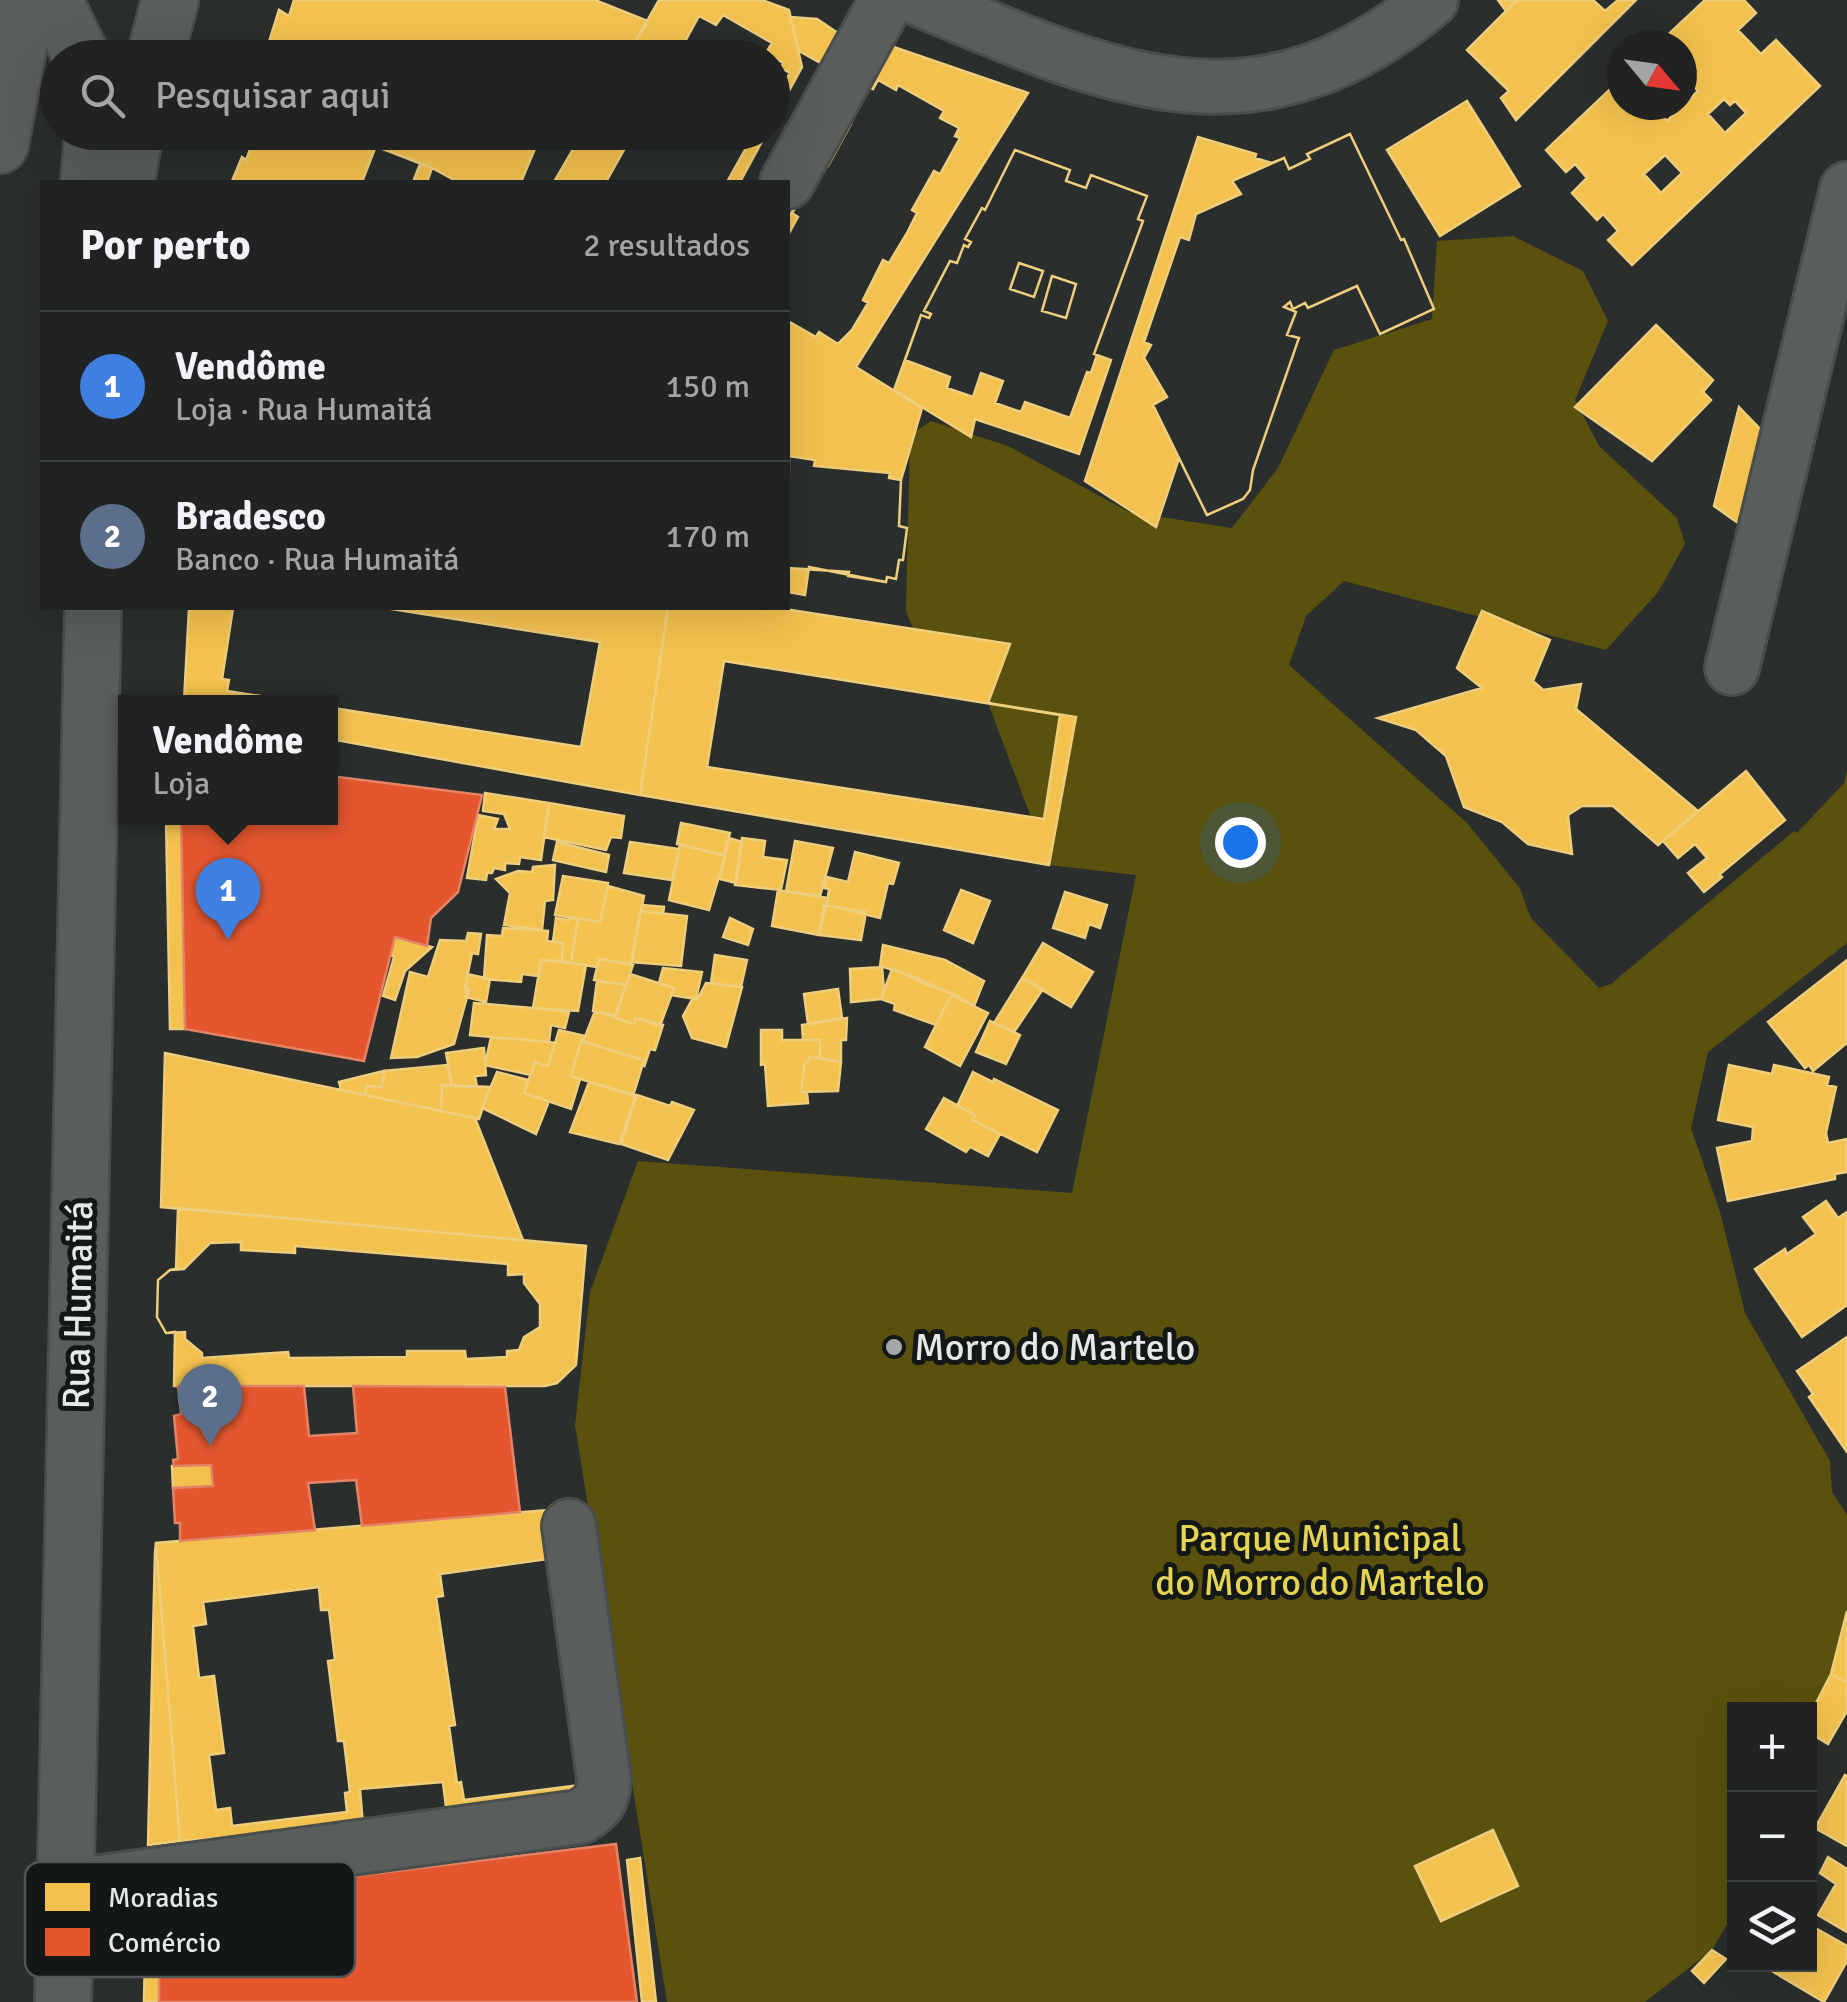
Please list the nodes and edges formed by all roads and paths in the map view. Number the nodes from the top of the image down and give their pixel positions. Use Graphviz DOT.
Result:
graph roads {
  1 [pos="27,0"];
  2 [pos="54,0"];
  3 [pos="170,0"];
  4 [pos="887,0"];
  5 [pos="921,0"];
  6 [pos="1431,0"];
  7 [pos="73,40"];
  8 [pos="160,40"];
  9 [pos="0,145"];
  10 [pos="92,150"];
  11 [pos="132,150"];
  12 [pos="89,180"];
  13 [pos="126,180"];
  14 [pos="788,180"];
  15 [pos="1847,189"];
  16 [pos="93,610"];
  17 [pos="1732,668"];
  18 [pos="569,1526"];
  19 [pos="67,1862"];
  20 [pos="245,1862"];
  21 [pos="64,1977"];
  22 [pos="63,2002"];
  1 -- 9 [label="main road"];
  2 -- 7 [label="main road"];
  3 -- 8 [label="main road"];
  4 -- 14 [label="street"];
  5 -- 6 [label="street"];
  10 -- 12 [label="main road"];
  11 -- 13 [label="main road"];
  15 -- 17 [label="street"];
  16 -- 19 [label="main road, Rua Humaitá"];
  18 -- 20 [label="street"];
  21 -- 22 [label="main road, Rua Humaitá"];
}
